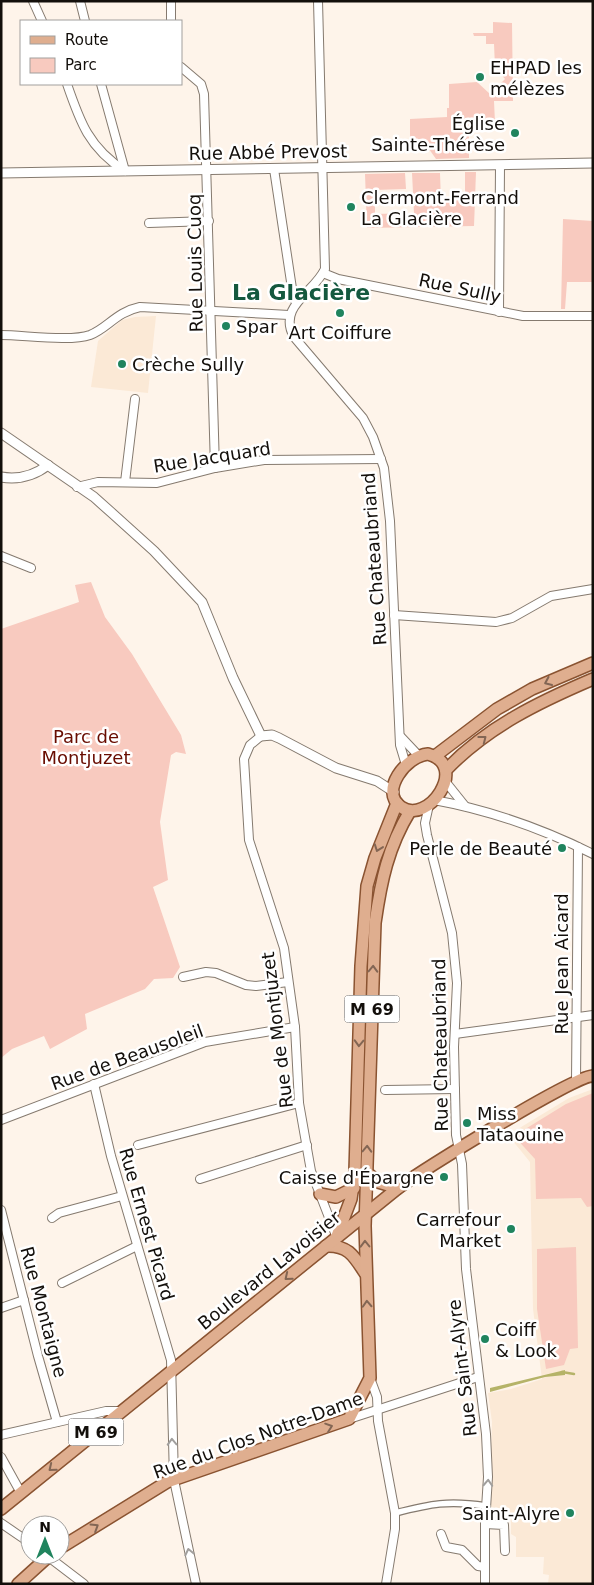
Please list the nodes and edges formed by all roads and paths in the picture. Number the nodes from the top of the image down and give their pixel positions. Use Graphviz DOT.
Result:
graph roads {
  1 [pos="32,1"];
  2 [pos="80,1"];
  3 [pos="171,1"];
  4 [pos="318,1"];
  5 [pos="42,20"];
  6 [pos="85,20"];
  7 [pos="171,20"];
  8 [pos="182,68"];
  9 [pos="67,85"];
  10 [pos="102,85"];
  11 [pos="593,163"];
  12 [pos="500,165"];
  13 [pos="323,168"];
  14 [pos="274,169"];
  15 [pos="207,170"];
  16 [pos="125,171"];
  17 [pos="1,173"];
  18 [pos="208,221"];
  19 [pos="149,223"];
  20 [pos="323,273"];
  21 [pos="296,304"];
  22 [pos="210,309"];
  23 [pos="499,312"];
  24 [pos="289,315"];
  25 [pos="593,316"];
  26 [pos="1,335"];
  27 [pos="135,399"];
  28 [pos="1,433"];
  29 [pos="381,459"];
  30 [pos="48,465"];
  31 [pos="215,468"];
  32 [pos="1,477"];
  33 [pos="125,482"];
  34 [pos="78,487"];
  35 [pos="1,556"];
  36 [pos="32,568"];
  37 [pos="593,589"];
  38 [pos="394,615"];
  39 [pos="593,663"];
  40 [pos="593,679"];
  41 [pos="262,736"];
  42 [pos="401,737"];
  43 [pos="418,755"];
  44 [pos="435,756"];
  45 [pos="406,765"];
  46 [pos="398,774"];
  47 [pos="446,775"];
  48 [pos="376,781"];
  49 [pos="395,798"];
  50 [pos="432,802"];
  51 [pos="466,807"];
  52 [pos="413,810"];
  53 [pos="425,823"];
  54 [pos="578,847"];
  55 [pos="593,854"];
  56 [pos="183,977"];
  57 [pos="288,982"];
  58 [pos="593,1016"];
  59 [pos="575,1018"];
  60 [pos="295,1027"];
  61 [pos="455,1034"];
  62 [pos="593,1077"];
  63 [pos="576,1082"];
  64 [pos="94,1084"];
  65 [pos="455,1089"];
  66 [pos="385,1090"];
  67 [pos="299,1103"];
  68 [pos="1,1120"];
  69 [pos="307,1145"];
  70 [pos="138,1146"];
  71 [pos="459,1149"];
  72 [pos="366,1172"];
  73 [pos="200,1179"];
  74 [pos="354,1188"];
  75 [pos="398,1188"];
  76 [pos="320,1194"];
  77 [pos="122,1196"];
  78 [pos="1,1211"];
  79 [pos="365,1215"];
  80 [pos="52,1218"];
  81 [pos="337,1238"];
  82 [pos="137,1246"];
  83 [pos="326,1246"];
  84 [pos="365,1273"];
  85 [pos="62,1283"];
  86 [pos="24,1300"];
  87 [pos="1,1308"];
  88 [pos="172,1372"];
  89 [pos="478,1377"];
  90 [pos="370,1378"];
  91 [pos="379,1410"];
  92 [pos="122,1412"];
  93 [pos="349,1419"];
  94 [pos="57,1422"];
  95 [pos="1,1435"];
  96 [pos="1,1457"];
  97 [pos="174,1480"];
  98 [pos="20,1493"];
  99 [pos="486,1506"];
  100 [pos="1,1509"];
  101 [pos="395,1513"];
  102 [pos="1,1523"];
  103 [pos="485,1524"];
  104 [pos="441,1534"];
  105 [pos="20,1536"];
  106 [pos="70,1542"];
  107 [pos="505,1551"];
  108 [pos="38,1565"];
  109 [pos="60,1565"];
  110 [pos="485,1567"];
  111 [pos="18,1584"];
  112 [pos="84,1584"];
  113 [pos="196,1584"];
  114 [pos="386,1584"];
  115 [pos="485,1584"];
  1 -- 5 [label="street"];
  2 -- 6 [label="street"];
  3 -- 7 [label="street"];
  4 -- 13 [label="street"];
  8 -- 15 [label="street, Rue Louis Cuoq"];
  9 -- 16 [label="street"];
  10 -- 16 [label="street"];
  11 -- 12 [label="street, Rue Abbé Prevost"];
  12 -- 13 [label="street, Rue Abbé Prevost"];
  12 -- 23 [label="street"];
  13 -- 14 [label="street, Rue Abbé Prevost"];
  13 -- 20 [label="street"];
  14 -- 15 [label="street, Rue Abbé Prevost"];
  14 -- 21 [label="street"];
  15 -- 16 [label="street, Rue Abbé Prevost"];
  15 -- 18 [label="street, Rue Louis Cuoq"];
  16 -- 17 [label="street, Rue Abbé Prevost"];
  18 -- 19 [label="street"];
  18 -- 22 [label="street, Rue Louis Cuoq"];
  20 -- 21 [label="street"];
  20 -- 23 [label="street, Rue Sully"];
  21 -- 24 [label="street"];
  22 -- 24 [label="street"];
  22 -- 26 [label="street"];
  22 -- 31 [label="street, Rue Louis Cuoq"];
  23 -- 25 [label="street, Rue Sully"];
  24 -- 29 [label="street, Rue Chateaubriand"];
  27 -- 33 [label="street"];
  28 -- 30 [label="street"];
  29 -- 31 [label="street, Rue Jacquard"];
  29 -- 38 [label="street, Rue Chateaubriand"];
  30 -- 32 [label="street"];
  30 -- 34 [label="street"];
  31 -- 33 [label="street, Rue Jacquard"];
  33 -- 34 [label="street, Rue Jacquard"];
  34 -- 41 [label="street"];
  35 -- 36 [label="street"];
  37 -- 38 [label="street"];
  38 -- 42 [label="street, Rue Chateaubriand"];
  39 -- 44 [label="main road, one-way"];
  47 -- 40 [label="main road, one-way"];
  41 -- 48 [label="street"];
  41 -- 57 [label="street, Rue de Montjuzet"];
  42 -- 43 [label="street"];
  42 -- 45 [label="street, Rue Chateaubriand"];
  43 -- 44 [label="main road"];
  43 -- 45 [label="main road"];
  44 -- 47 [label="main road"];
  45 -- 46 [label="main road"];
  46 -- 48 [label="street"];
  46 -- 49 [label="main road"];
  47 -- 50 [label="main road"];
  47 -- 51 [label="street"];
  48 -- 49 [label="street"];
  49 -- 52 [label="main road"];
  49 -- 74 [label="main road, M 69, one-way"];
  50 -- 51 [label="street"];
  50 -- 52 [label="main road"];
  50 -- 53 [label="street, Rue Chateaubriand"];
  51 -- 54 [label="street"];
  52 -- 53 [label="street, Rue Chateaubriand"];
  72 -- 52 [label="main road, M 69, one-way"];
  53 -- 61 [label="street, Rue Chateaubriand"];
  54 -- 55 [label="street"];
  54 -- 59 [label="street, Rue Jean Aicard"];
  56 -- 57 [label="street"];
  57 -- 60 [label="street, Rue de Montjuzet"];
  58 -- 59 [label="street"];
  59 -- 61 [label="street"];
  59 -- 63 [label="street, Rue Jean Aicard"];
  60 -- 64 [label="street, Rue de Beausoleil"];
  60 -- 67 [label="street, Rue de Montjuzet"];
  61 -- 65 [label="street, Rue Chateaubriand"];
  62 -- 63 [label="main road, Boulevard Lavoisier"];
  63 -- 71 [label="main road, Boulevard Lavoisier"];
  64 -- 68 [label="street, Rue de Beausoleil"];
  64 -- 77 [label="street, Rue Ernest Picard"];
  65 -- 66 [label="street"];
  65 -- 71 [label="street, Rue Chateaubriand"];
  67 -- 69 [label="street, Rue de Montjuzet"];
  67 -- 70 [label="street"];
  69 -- 73 [label="street"];
  69 -- 76 [label="street, Rue de Montjuzet"];
  71 -- 75 [label="main road, Boulevard Lavoisier"];
  71 -- 89 [label="street, Rue Saint-Alyre"];
  72 -- 75 [label="main road"];
  72 -- 79 [label="main road, M 69"];
  74 -- 76 [label="main road"];
  74 -- 81 [label="main road, M 69"];
  75 -- 79 [label="main road, Boulevard Lavoisier"];
  76 -- 81 [label="street, Rue de Montjuzet"];
  77 -- 80 [label="street"];
  77 -- 82 [label="street, Rue Ernest Picard"];
  78 -- 86 [label="street, Rue Montaigne"];
  79 -- 81 [label="main road, Boulevard Lavoisier"];
  84 -- 79 [label="main road, M 69, one-way"];
  81 -- 83 [label="main road, Boulevard Lavoisier"];
  82 -- 85 [label="street"];
  82 -- 88 [label="street, Rue Ernest Picard"];
  83 -- 84 [label="main road"];
  83 -- 88 [label="main road, Boulevard Lavoisier / M 69, one-way"];
  90 -- 84 [label="main road, M 69, one-way"];
  86 -- 87 [label="street"];
  86 -- 94 [label="street, Rue Montaigne"];
  88 -- 92 [label="main road, Boulevard Lavoisier / M 69"];
  97 -- 88 [label="street, Rue Ernest Picard, one-way"];
  89 -- 91 [label="street, Rue du Clos Notre-Dame"];
  99 -- 89 [label="street, Rue Saint-Alyre, one-way"];
  90 -- 91 [label="street"];
  90 -- 93 [label="main road, M 69"];
  91 -- 93 [label="street, Rue du Clos Notre-Dame"];
  91 -- 101 [label="street"];
  92 -- 94 [label="street"];
  92 -- 98 [label="main road, Boulevard Lavoisier / M 69, one-way"];
  97 -- 93 [label="main road, Rue du Clos Notre-Dame, one-way"];
  94 -- 95 [label="street"];
  96 -- 98 [label="street"];
  106 -- 97 [label="main road, Rue du Clos Notre-Dame, one-way"];
  113 -- 97 [label="street, Rue Ernest Picard, one-way"];
  98 -- 100 [label="main road, Boulevard Lavoisier / M 69"];
  99 -- 101 [label="street"];
  99 -- 103 [label="street, Rue Saint-Alyre"];
  101 -- 114 [label="street"];
  102 -- 105 [label="street"];
  103 -- 107 [label="street"];
  103 -- 110 [label="street, Rue Saint-Alyre"];
  104 -- 110 [label="street"];
  108 -- 111 [label="main road"];
  109 -- 112 [label="street"];
  110 -- 115 [label="street, Rue Saint-Alyre"];
}
